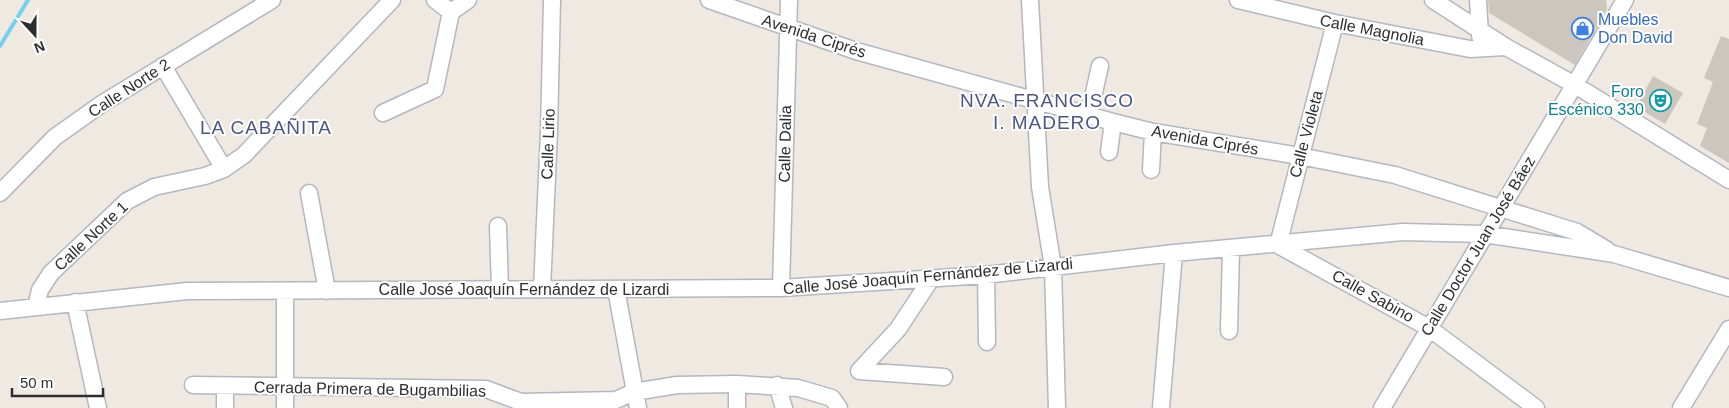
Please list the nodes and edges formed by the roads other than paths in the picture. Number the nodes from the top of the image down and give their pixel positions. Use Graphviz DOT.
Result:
graph roads {
  1 [pos="272,0"];
  2 [pos="392,0"];
  3 [pos="435,0"];
  4 [pos="468,0"];
  5 [pos="552,0"];
  6 [pos="709,0"];
  7 [pos="789,0"];
  8 [pos="1030,0"];
  9 [pos="1238,0"];
  10 [pos="1433,0"];
  11 [pos="1478,0"];
  12 [pos="1613,0"];
  13 [pos="1624,0"];
  14 [pos="451,12"];
  15 [pos="1614,17"];
  16 [pos="1335,23"];
  17 [pos="788,29"];
  18 [pos="1480,29"];
  19 [pos="1506,47"];
  20 [pos="1480,49"];
  21 [pos="163,66"];
  22 [pos="1100,66"];
  23 [pos="1574,85"];
  24 [pos="1036,100"];
  25 [pos="383,113"];
  26 [pos="1090,115"];
  27 [pos="1113,122"];
  28 [pos="1153,132"];
  29 [pos="1109,152"];
  30 [pos="1300,156"];
  31 [pos="224,169"];
  32 [pos="1152,170"];
  33 [pos="1729,180"];
  34 [pos="0,193"];
  35 [pos="308,193"];
  36 [pos="1501,209"];
  37 [pos="498,226"];
  38 [pos="1484,234"];
  39 [pos="1278,245"];
  40 [pos="1231,249"];
  41 [pos="1174,253"];
  42 [pos="1614,254"];
  43 [pos="1053,267"];
  44 [pos="986,274"];
  45 [pos="931,279"];
  46 [pos="781,288"];
  47 [pos="1729,288"];
  48 [pos="500,289"];
  49 [pos="542,289"];
  50 [pos="616,289"];
  51 [pos="285,291"];
  52 [pos="327,291"];
  53 [pos="76,302"];
  54 [pos="36,306"];
  55 [pos="0,311"];
  56 [pos="1429,328"];
  57 [pos="1729,329"];
  58 [pos="1229,331"];
  59 [pos="987,342"];
  60 [pos="944,377"];
  61 [pos="737,384"];
  62 [pos="193,385"];
  63 [pos="777,385"];
  64 [pos="225,386"];
  65 [pos="285,386"];
  66 [pos="634,392"];
  67 [pos="836,403"];
  68 [pos="98,408"];
  69 [pos="226,408"];
  70 [pos="286,408"];
  71 [pos="638,408"];
  72 [pos="737,408"];
  73 [pos="784,408"];
  74 [pos="1057,408"];
  75 [pos="1161,408"];
  76 [pos="1382,408"];
  77 [pos="1536,408"];
  78 [pos="1681,408"];
  1 -- 21 [label="street, Calle Norte 2"];
  2 -- 31 [label="street, Calle Norte 1"];
  3 -- 14 [label="street"];
  4 -- 14 [label="street"];
  5 -- 49 [label="street, Calle Lirio"];
  6 -- 17 [label="street, Avenida Ciprés"];
  7 -- 17 [label="street, Calle Dalia"];
  8 -- 24 [label="street"];
  9 -- 16 [label="street, Calle Magnolia"];
  10 -- 18 [label="street"];
  11 -- 18 [label="street"];
  12 -- 15 [label="street"];
  13 -- 15 [label="street, Calle Doctor Juan José Báez"];
  14 -- 25 [label="street"];
  15 -- 23 [label="street, Calle Doctor Juan José Báez"];
  16 -- 20 [label="street, Calle Magnolia"];
  16 -- 30 [label="street, Calle Violeta"];
  17 -- 24 [label="street, Avenida Ciprés"];
  17 -- 46 [label="street, Calle Dalia"];
  18 -- 19 [label="street"];
  18 -- 20 [label="street"];
  19 -- 20 [label="street, Calle Magnolia"];
  19 -- 23 [label="street"];
  21 -- 31 [label="street"];
  21 -- 34 [label="street, Calle Norte 2"];
  22 -- 26 [label="street"];
  23 -- 33 [label="street"];
  23 -- 36 [label="street, Calle Doctor Juan José Báez"];
  24 -- 26 [label="street, Avenida Ciprés"];
  24 -- 43 [label="street"];
  26 -- 27 [label="street, Avenida Ciprés"];
  27 -- 28 [label="street, Avenida Ciprés"];
  27 -- 29 [label="street"];
  28 -- 30 [label="street, Avenida Ciprés"];
  28 -- 32 [label="street"];
  30 -- 36 [label="street, Avenida Ciprés"];
  30 -- 39 [label="street, Calle Violeta"];
  31 -- 54 [label="street, Calle Norte 1"];
  35 -- 52 [label="street"];
  36 -- 38 [label="street, Calle Doctor Juan José Báez"];
  36 -- 42 [label="street, Avenida Ciprés"];
  37 -- 48 [label="street"];
  38 -- 39 [label="street, Calle José Joaquín Fernández de Lizardi"];
  38 -- 42 [label="street, Calle José Joaquín Fernández de Lizardi"];
  38 -- 56 [label="street, Calle Doctor Juan José Báez"];
  39 -- 40 [label="street, Calle José Joaquín Fernández de Lizardi"];
  39 -- 56 [label="street, Calle Sabino"];
  40 -- 41 [label="street, Calle José Joaquín Fernández de Lizardi"];
  40 -- 58 [label="street"];
  41 -- 43 [label="street, Calle José Joaquín Fernández de Lizardi"];
  41 -- 75 [label="street"];
  42 -- 47 [label="street, Calle José Joaquín Fernández de Lizardi"];
  43 -- 44 [label="street, Calle José Joaquín Fernández de Lizardi"];
  43 -- 74 [label="street"];
  44 -- 45 [label="street, Calle José Joaquín Fernández de Lizardi"];
  44 -- 59 [label="street"];
  45 -- 46 [label="street, Calle José Joaquín Fernández de Lizardi"];
  45 -- 60 [label="street"];
  46 -- 50 [label="street, Calle José Joaquín Fernández de Lizardi"];
  48 -- 49 [label="street, Calle José Joaquín Fernández de Lizardi"];
  48 -- 52 [label="street, Calle José Joaquín Fernández de Lizardi"];
  49 -- 50 [label="street, Calle José Joaquín Fernández de Lizardi"];
  50 -- 66 [label="street"];
  51 -- 52 [label="street, Calle José Joaquín Fernández de Lizardi"];
  51 -- 53 [label="street, Calle José Joaquín Fernández de Lizardi"];
  51 -- 65 [label="street"];
  53 -- 54 [label="street, Calle José Joaquín Fernández de Lizardi"];
  53 -- 68 [label="street"];
  54 -- 55 [label="street, Calle José Joaquín Fernández de Lizardi"];
  56 -- 76 [label="street, Calle Doctor Juan José Báez"];
  56 -- 77 [label="street, Calle Sabino"];
  57 -- 78 [label="street"];
  61 -- 63 [label="street, Cerrada Primera de Bugambilias"];
  61 -- 66 [label="street, Cerrada Primera de Bugambilias"];
  61 -- 72 [label="street"];
  62 -- 64 [label="street, Cerrada Primera de Bugambilias"];
  63 -- 67 [label="street, Cerrada Primera de Bugambilias"];
  63 -- 73 [label="street"];
  64 -- 65 [label="street, Cerrada Primera de Bugambilias"];
  64 -- 69 [label="street"];
  65 -- 66 [label="street, Cerrada Primera de Bugambilias"];
  65 -- 70 [label="street"];
  66 -- 71 [label="street"];
}
